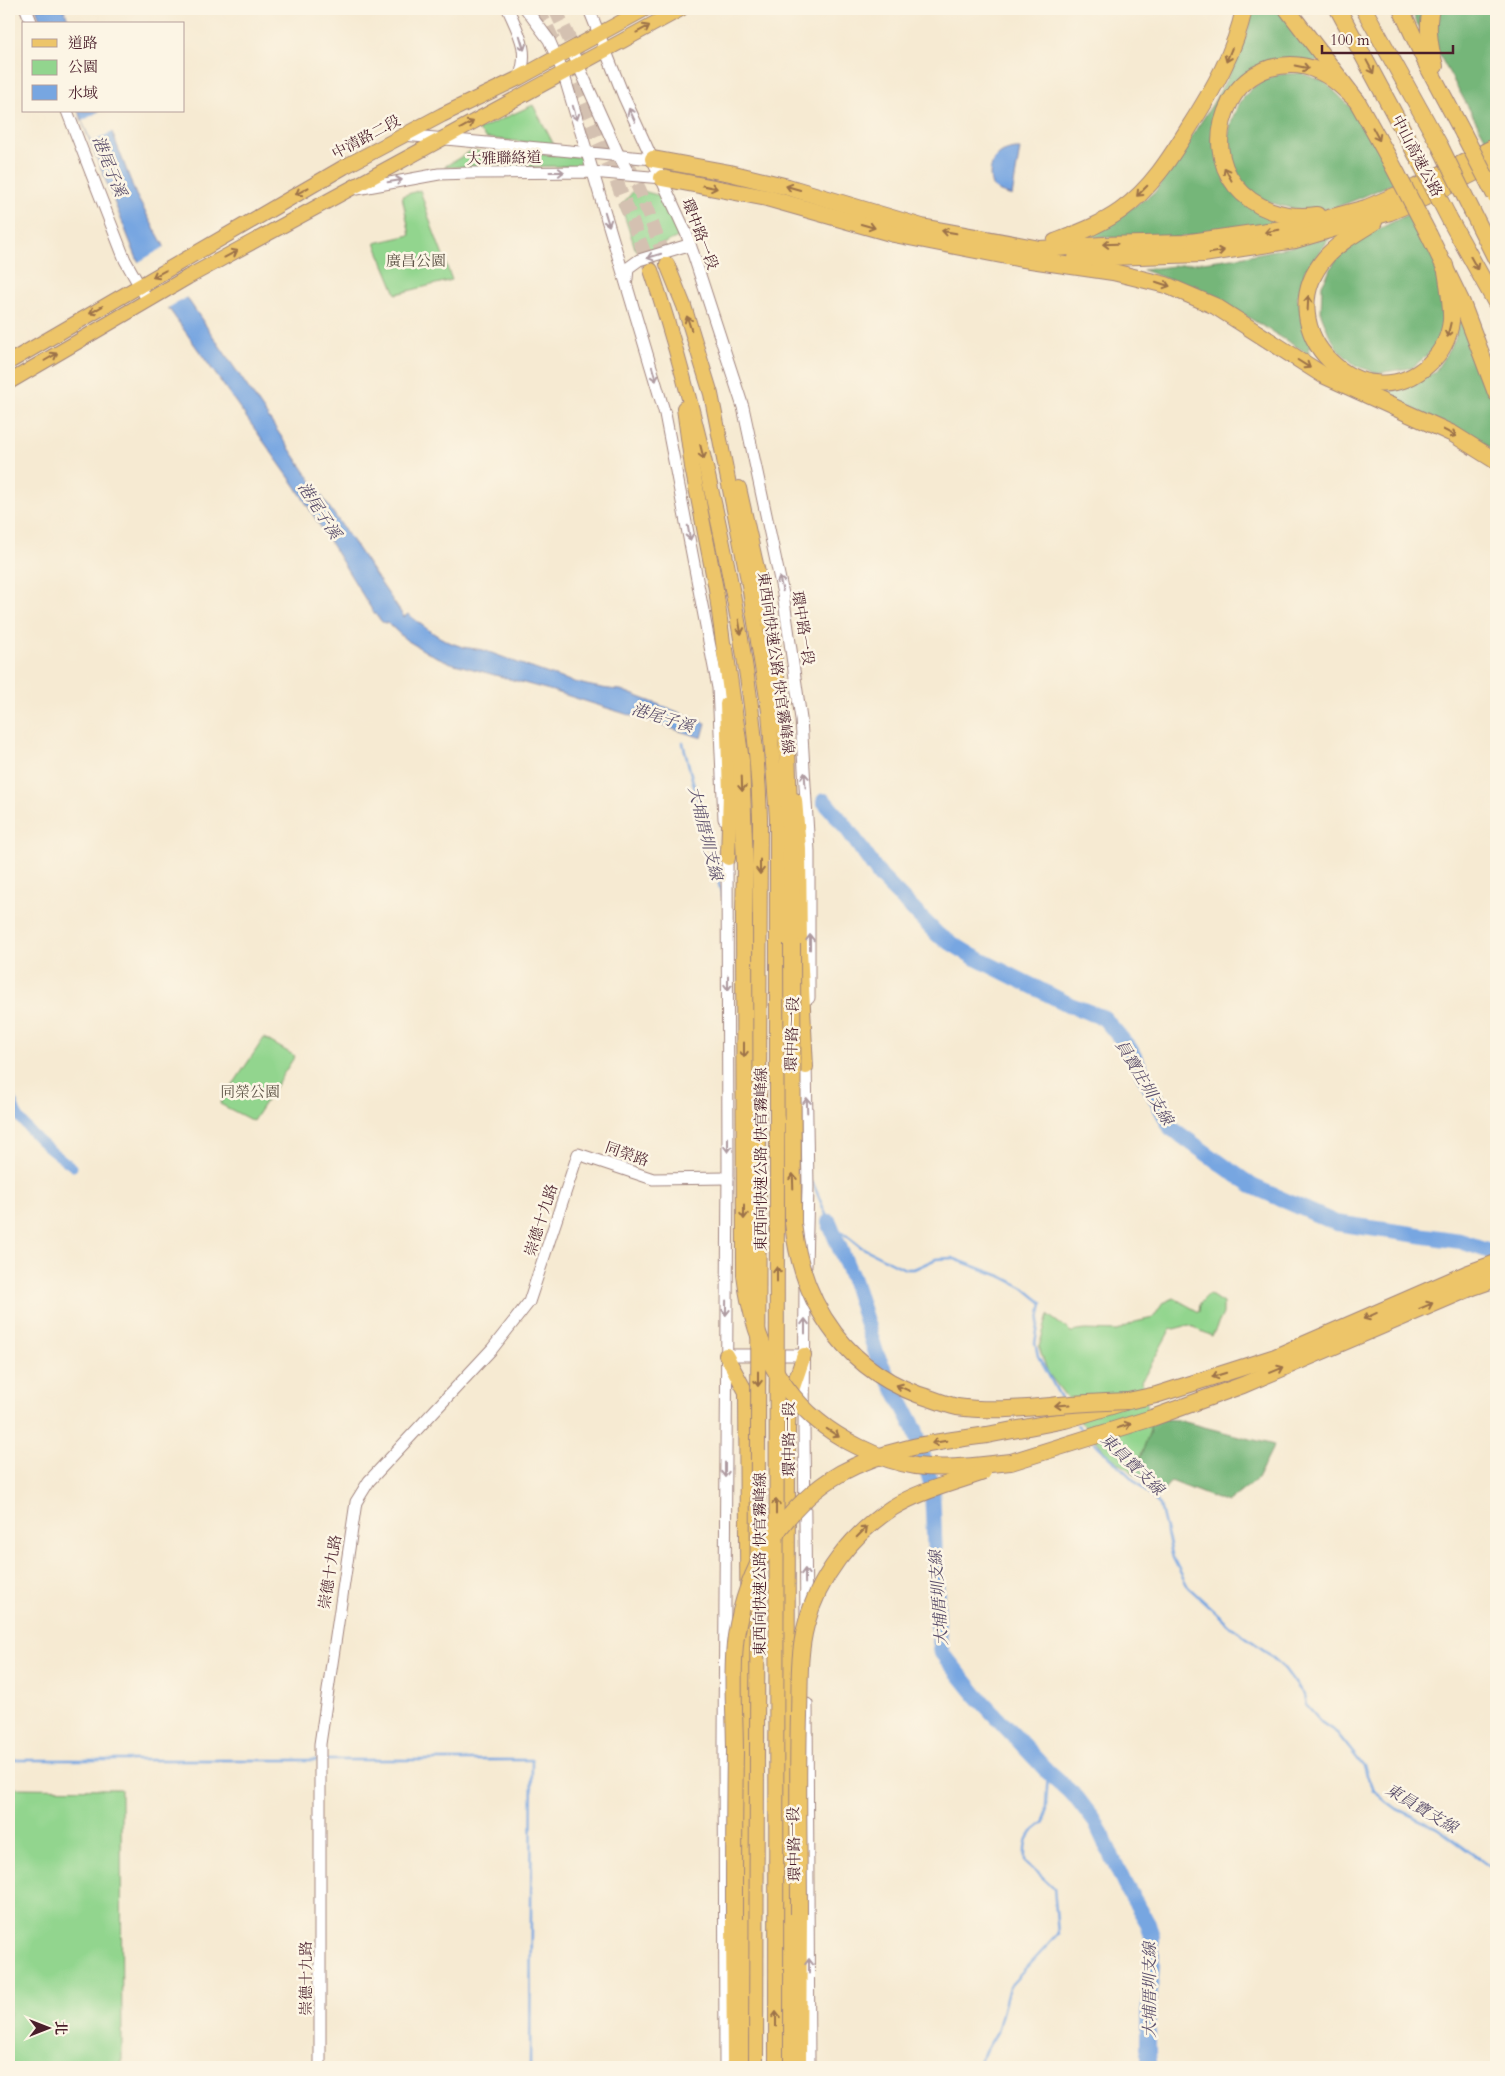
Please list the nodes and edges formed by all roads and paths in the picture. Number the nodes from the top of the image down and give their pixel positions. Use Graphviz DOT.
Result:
graph roads {
  1 [pos="26,9"];
  2 [pos="508,9"];
  3 [pos="526,9"];
  4 [pos="589,9"];
  5 [pos="645,9"];
  6 [pos="681,9"];
  7 [pos="1244,9"];
  8 [pos="1287,9"];
  9 [pos="1338,9"];
  10 [pos="1364,9"];
  11 [pos="1401,9"];
  12 [pos="1431,9"];
  13 [pos="31,22"];
  14 [pos="600,34"];
  15 [pos="571,49"];
  16 [pos="606,49"];
  17 [pos="557,57"];
  18 [pos="578,64"];
  19 [pos="563,72"];
  20 [pos="519,78"];
  21 [pos="1444,97"];
  22 [pos="1357,101"];
  23 [pos="67,112"];
  24 [pos="404,135"];
  25 [pos="442,139"];
  26 [pos="1496,146"];
  27 [pos="588,153"];
  28 [pos="619,156"];
  29 [pos="653,159"];
  30 [pos="1496,162"];
  31 [pos="592,172"];
  32 [pos="629,174"];
  33 [pos="662,178"];
  34 [pos="348,190"];
  35 [pos="1496,196"];
  36 [pos="1366,208"];
  37 [pos="1390,212"];
  38 [pos="692,253"];
  39 [pos="1034,254"];
  40 [pos="1496,259"];
  41 [pos="667,264"];
  42 [pos="1445,265"];
  43 [pos="651,270"];
  44 [pos="627,282"];
  45 [pos="138,286"];
  46 [pos="148,301"];
  47 [pos="1496,304"];
  48 [pos="674,338"];
  49 [pos="9,362"];
  50 [pos="9,382"];
  51 [pos="1496,393"];
  52 [pos="712,394"];
  53 [pos="1496,461"];
  54 [pos="725,649"];
  55 [pos="786,749"];
  56 [pos="728,858"];
  57 [pos="806,1067"];
  58 [pos="578,1154"];
  59 [pos="728,1178"];
  60 [pos="1496,1264"];
  61 [pos="1496,1279"];
  62 [pos="726,1355"];
  63 [pos="804,1355"];
  64 [pos="1128,1401"];
  65 [pos="1011,1462"];
  66 [pos="320,2067"];
  67 [pos="725,2067"];
  68 [pos="734,2067"];
  69 [pos="745,2067"];
  70 [pos="756,2067"];
  71 [pos="776,2067"];
  72 [pos="787,2067"];
  73 [pos="798,2067"];
  74 [pos="809,2067"];
  1 -- 13 [label="street"];
  2 -- 20 [label="street, one-way"];
  3 -- 17 [label="street"];
  4 -- 14 [label="street, 環中路一段"];
  5 -- 14 [label="main road, 中清路二段"];
  16 -- 6 [label="main road, one-way"];
  7 -- 39 [label="highway, one-way"];
  8 -- 22 [label="highway"];
  9 -- 47 [label="highway, 中山高速公路, one-way, bridge"];
  10 -- 40 [label="highway, 中山高速公路, bridge"];
  11 -- 21 [label="highway"];
  12 -- 21 [label="highway"];
  14 -- 15 [label="main road, 中清路二段"];
  14 -- 16 [label="street, 環中路一段"];
  15 -- 17 [label="main road, 中清路二段"];
  15 -- 18 [label="street"];
  16 -- 18 [label="main road"];
  29 -- 16 [label="street, 環中路一段, one-way"];
  17 -- 19 [label="street"];
  17 -- 20 [label="main road, 中清路二段"];
  18 -- 19 [label="main road"];
  18 -- 28 [label="street"];
  25 -- 19 [label="main road, one-way"];
  19 -- 27 [label="street, one-way"];
  20 -- 24 [label="main road, 中清路二段"];
  21 -- 35 [label="highway, bridge"];
  36 -- 22 [label="highway, one-way"];
  22 -- 42 [label="highway, one-way, bridge"];
  23 -- 45 [label="street"];
  24 -- 25 [label="street, 大雅聯絡道"];
  24 -- 45 [label="main road, 中清路二段, one-way"];
  25 -- 27 [label="street, 大雅聯絡道"];
  25 -- 34 [label="main road"];
  26 -- 36 [label="highway"];
  27 -- 28 [label="street, 大雅聯絡道"];
  27 -- 31 [label="street"];
  28 -- 29 [label="street, 大雅聯絡道"];
  28 -- 32 [label="street"];
  29 -- 33 [label="street, 環中路一段"];
  39 -- 29 [label="highway, one-way"];
  30 -- 37 [label="highway"];
  31 -- 32 [label="street, 大雅聯絡道"];
  34 -- 31 [label="street, 大雅聯絡道, one-way"];
  31 -- 44 [label="street, one-way"];
  32 -- 33 [label="street, 大雅聯絡道"];
  33 -- 38 [label="street, 環中路一段"];
  33 -- 39 [label="highway, one-way"];
  46 -- 34 [label="main road, one-way"];
  36 -- 39 [label="highway, one-way"];
  39 -- 37 [label="highway, one-way"];
  42 -- 37 [label="highway, one-way"];
  38 -- 44 [label="street, one-way"];
  57 -- 38 [label="street, 環中路一段, one-way"];
  39 -- 53 [label="highway, one-way"];
  52 -- 41 [label="main road, 東西向快速公路 快官霧峰線, one-way"];
  42 -- 51 [label="highway"];
  43 -- 48 [label="main road, 東西向快速公路 快官霧峰線"];
  44 -- 56 [label="street, one-way"];
  45 -- 46 [label="street"];
  45 -- 49 [label="main road, one-way"];
  50 -- 46 [label="main road, one-way"];
  48 -- 54 [label="main road"];
  48 -- 70 [label="main road, 東西向快速公路 快官霧峰線, one-way, bridge"];
  52 -- 55 [label="main road"];
  71 -- 52 [label="main road, 東西向快速公路 快官霧峰線, one-way, bridge"];
  54 -- 56 [label="main road"];
  54 -- 65 [label="highway, one-way, bridge"];
  55 -- 57 [label="main road"];
  64 -- 55 [label="highway, one-way, bridge"];
  56 -- 59 [label="street, one-way"];
  63 -- 57 [label="street, 環中路一段, one-way"];
  58 -- 59 [label="street, 同榮路"];
  58 -- 66 [label="street, 崇德十九路"];
  59 -- 62 [label="street, one-way"];
  60 -- 64 [label="highway, one-way"];
  65 -- 61 [label="highway, one-way"];
  62 -- 63 [label="street"];
  62 -- 67 [label="street, one-way"];
  62 -- 69 [label="main road"];
  63 -- 72 [label="main road"];
  74 -- 63 [label="street, 環中路一段, one-way"];
  64 -- 68 [label="highway, one-way, bridge"];
  73 -- 65 [label="highway, one-way, bridge"];
}
